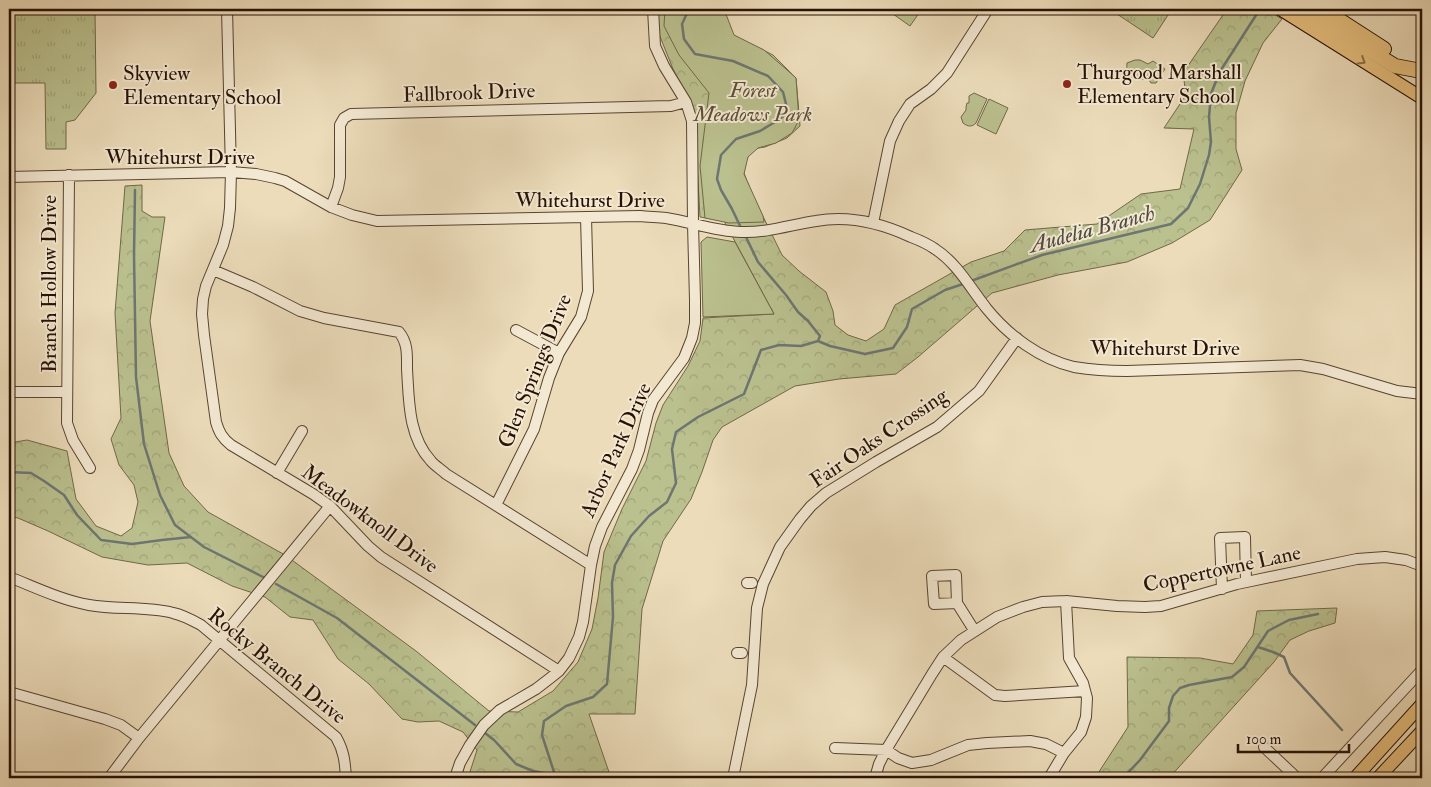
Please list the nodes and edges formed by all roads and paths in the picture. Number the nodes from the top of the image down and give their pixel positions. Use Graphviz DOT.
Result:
graph roads {
  1 [pos="227,9"];
  2 [pos="255,9"];
  3 [pos="653,9"];
  4 [pos="988,9"];
  5 [pos="1280,9"];
  6 [pos="1302,9"];
  7 [pos="1322,9"];
  8 [pos="1419,73"];
  9 [pos="1422,98"];
  10 [pos="686,102"];
  11 [pos="231,172"];
  12 [pos="68,176"];
  13 [pos="9,178"];
  14 [pos="331,207"];
  15 [pos="586,217"];
  16 [pos="874,223"];
  17 [pos="693,224"];
  18 [pos="213,270"];
  19 [pos="516,330"];
  20 [pos="1017,338"];
  21 [pos="559,353"];
  22 [pos="9,392"];
  23 [pos="67,392"];
  24 [pos="1422,394"];
  25 [pos="302,431"];
  26 [pos="90,468"];
  27 [pos="277,473"];
  28 [pos="496,505"];
  29 [pos="330,506"];
  30 [pos="590,565"];
  31 [pos="1422,566"];
  32 [pos="9,577"];
  33 [pos="1246,582"];
  34 [pos="1222,589"];
  35 [pos="1066,601"];
  36 [pos="956,603"];
  37 [pos="974,630"];
  38 [pos="221,640"];
  39 [pos="943,657"];
  40 [pos="1422,670"];
  41 [pos="559,671"];
  42 [pos="1085,691"];
  43 [pos="9,692"];
  44 [pos="1422,704"];
  45 [pos="1422,731"];
  46 [pos="139,738"];
  47 [pos="1264,747"];
  48 [pos="835,748"];
  49 [pos="886,750"];
  50 [pos="1064,753"];
  51 [pos="109,778"];
  52 [pos="346,778"];
  53 [pos="456,778"];
  54 [pos="733,778"];
  55 [pos="875,778"];
  56 [pos="1049,778"];
  57 [pos="1297,778"];
  58 [pos="1322,778"];
  59 [pos="1355,778"];
  60 [pos="1378,778"];
  1 -- 2 [label="street"];
  1 -- 11 [label="street, Meadowknoll Drive"];
  3 -- 10 [label="street, Arbor Park Drive"];
  4 -- 16 [label="street"];
  5 -- 9 [label="main road, one-way"];
  6 -- 8 [label="highway"];
  7 -- 8 [label="highway"];
  10 -- 14 [label="street, Fallbrook Drive"];
  10 -- 17 [label="street, Arbor Park Drive"];
  11 -- 12 [label="street, Whitehurst Drive"];
  11 -- 14 [label="street, Whitehurst Drive"];
  11 -- 18 [label="street, Meadowknoll Drive"];
  12 -- 13 [label="street, Whitehurst Drive"];
  12 -- 23 [label="street, Branch Hollow Drive"];
  14 -- 15 [label="street, Whitehurst Drive"];
  15 -- 17 [label="street, Whitehurst Drive"];
  15 -- 21 [label="street, Glen Springs Drive"];
  16 -- 17 [label="street, Whitehurst Drive"];
  16 -- 20 [label="street, Whitehurst Drive"];
  17 -- 30 [label="street, Arbor Park Drive"];
  18 -- 27 [label="street, Meadowknoll Drive"];
  18 -- 28 [label="street"];
  19 -- 21 [label="street"];
  20 -- 24 [label="street, Whitehurst Drive"];
  20 -- 54 [label="street, Fair Oaks Crossing"];
  21 -- 28 [label="street, Glen Springs Drive"];
  22 -- 23 [label="street"];
  23 -- 26 [label="street, Branch Hollow Drive"];
  25 -- 27 [label="street"];
  27 -- 29 [label="street, Meadowknoll Drive"];
  28 -- 30 [label="street"];
  29 -- 38 [label="street"];
  29 -- 41 [label="street, Meadowknoll Drive"];
  30 -- 41 [label="street, Arbor Park Drive"];
  31 -- 33 [label="street, Coppertowne Lane"];
  32 -- 38 [label="street, Rocky Branch Drive"];
  33 -- 34 [label="street, Coppertowne Lane"];
  33 -- 34 [label="street"];
  34 -- 35 [label="street, Coppertowne Lane"];
  35 -- 37 [label="street, Coppertowne Lane"];
  35 -- 42 [label="street"];
  36 -- 37 [label="street"];
  37 -- 39 [label="street, Coppertowne Lane"];
  38 -- 46 [label="street"];
  38 -- 52 [label="street, Rocky Branch Drive"];
  39 -- 42 [label="street"];
  39 -- 49 [label="street, Coppertowne Lane"];
  40 -- 58 [label="street"];
  41 -- 53 [label="street, Arbor Park Drive"];
  42 -- 50 [label="street"];
  43 -- 46 [label="street"];
  44 -- 59 [label="main road"];
  45 -- 60 [label="main road"];
  46 -- 51 [label="street"];
  47 -- 57 [label="street"];
  48 -- 49 [label="street"];
  49 -- 50 [label="street"];
  49 -- 55 [label="street, Coppertowne Lane"];
  50 -- 56 [label="street"];
}
